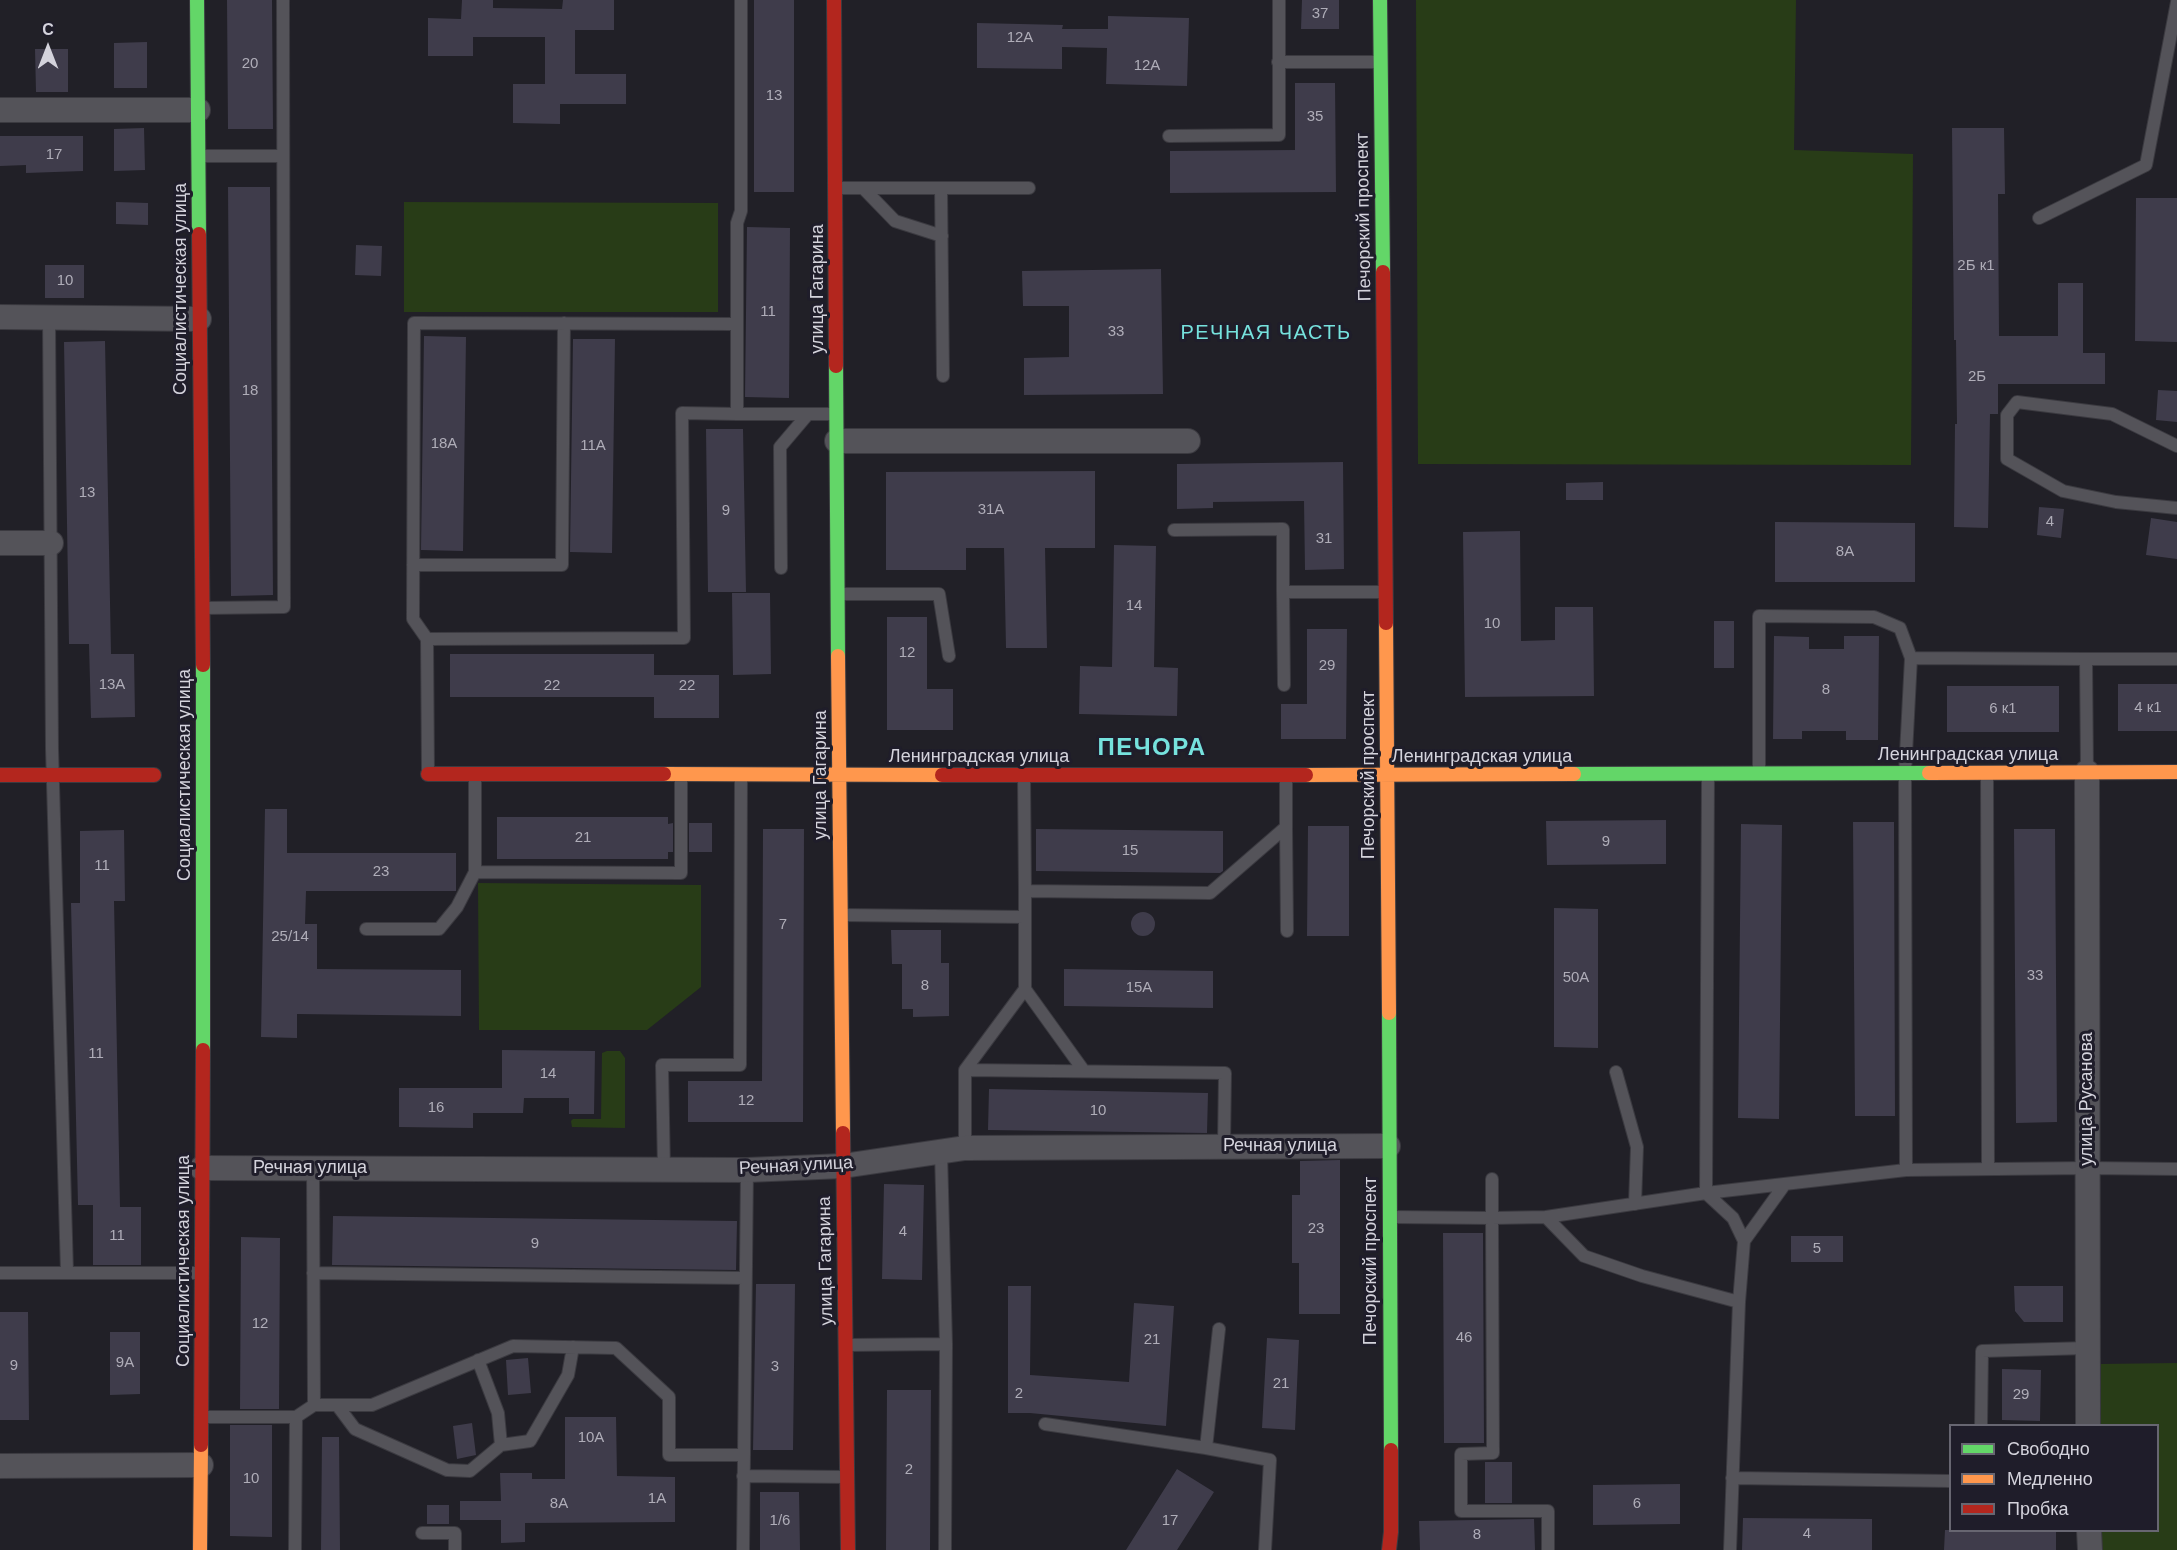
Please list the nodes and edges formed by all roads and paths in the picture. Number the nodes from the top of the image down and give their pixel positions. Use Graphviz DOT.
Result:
graph roads {
  1 [pos="197,0"];
  2 [pos="283,0"];
  3 [pos="741,0"];
  4 [pos="834,0"];
  5 [pos="1279,0"];
  6 [pos="1380,0"];
  7 [pos="2177,2"];
  8 [pos="1278,62"];
  9 [pos="1381,62"];
  10 [pos="0,110"];
  11 [pos="198,110"];
  12 [pos="1169,136"];
  13 [pos="198,156"];
  14 [pos="283,156"];
  15 [pos="835,188"];
  16 [pos="863,188"];
  17 [pos="941,188"];
  18 [pos="1029,188"];
  19 [pos="2039,218"];
  20 [pos="942,236"];
  21 [pos="0,317"];
  22 [pos="49,318"];
  23 [pos="199,319"];
  24 [pos="564,323"];
  25 [pos="737,324"];
  26 [pos="943,376"];
  27 [pos="737,414"];
  28 [pos="808,414"];
  29 [pos="837,414"];
  30 [pos="837,441"];
  31 [pos="1188,441"];
  32 [pos="2177,446"];
  33 [pos="2177,508"];
  34 [pos="1174,530"];
  35 [pos="0,543"];
  36 [pos="51,543"];
  37 [pos="413,565"];
  38 [pos="781,568"];
  39 [pos="1283,592"];
  40 [pos="1386,592"];
  41 [pos="838,594"];
  42 [pos="203,608"];
  43 [pos="427,639"];
  44 [pos="949,656"];
  45 [pos="1911,658"];
  46 [pos="2086,659"];
  47 [pos="2177,659"];
  48 [pos="1284,686"];
  49 [pos="2087,772"];
  50 [pos="2177,772"];
  51 [pos="475,773"];
  52 [pos="1905,773"];
  53 [pos="1987,773"];
  54 [pos="428,774"];
  55 [pos="681,774"];
  56 [pos="741,774"];
  57 [pos="1708,774"];
  58 [pos="1759,774"];
  59 [pos="0,775"];
  60 [pos="53,775"];
  61 [pos="154,775"];
  62 [pos="839,775"];
  63 [pos="1024,775"];
  64 [pos="1286,775"];
  65 [pos="1388,775"];
  66 [pos="1286,827"];
  67 [pos="475,872"];
  68 [pos="1025,891"];
  69 [pos="840,915"];
  70 [pos="1024,917"];
  71 [pos="366,929"];
  72 [pos="1287,931"];
  73 [pos="1025,989"];
  74 [pos="965,1070"];
  75 [pos="1084,1071"];
  76 [pos="1616,1072"];
  77 [pos="1224,1146"];
  78 [pos="1388,1146"];
  79 [pos="965,1148"];
  80 [pos="940,1152"];
  81 [pos="843,1166"];
  82 [pos="202,1168"];
  83 [pos="313,1168"];
  84 [pos="2087,1168"];
  85 [pos="1988,1169"];
  86 [pos="2177,1169"];
  87 [pos="664,1170"];
  88 [pos="747,1170"];
  89 [pos="1906,1170"];
  90 [pos="1492,1179"];
  91 [pos="1785,1184"];
  92 [pos="1706,1193"];
  93 [pos="1635,1204"];
  94 [pos="1388,1217"];
  95 [pos="1546,1217"];
  96 [pos="1492,1218"];
  97 [pos="1744,1242"];
  98 [pos="68,1272"];
  99 [pos="0,1273"];
  100 [pos="201,1273"];
  101 [pos="313,1273"];
  102 [pos="745,1278"];
  103 [pos="1739,1302"];
  104 [pos="1219,1329"];
  105 [pos="946,1344"];
  106 [pos="845,1345"];
  107 [pos="573,1347"];
  108 [pos="2087,1348"];
  109 [pos="478,1360"];
  110 [pos="314,1405"];
  111 [pos="337,1405"];
  112 [pos="201,1417"];
  113 [pos="296,1417"];
  114 [pos="1045,1424"];
  115 [pos="1981,1424"];
  116 [pos="2088,1424"];
  117 [pos="501,1445"];
  118 [pos="1206,1448"];
  119 [pos="743,1455"];
  120 [pos="201,1465"];
  121 [pos="0,1466"];
  122 [pos="743,1476"];
  123 [pos="847,1477"];
  124 [pos="1732,1478"];
  125 [pos="1949,1481"];
  126 [pos="2089,1532"];
  127 [pos="422,1533"];
  128 [pos="200,1550"];
  129 [pos="295,1550"];
  130 [pos="455,1550"];
  131 [pos="743,1550"];
  132 [pos="848,1550"];
  133 [pos="945,1550"];
  134 [pos="1265,1550"];
  135 [pos="1389,1550"];
  136 [pos="1548,1550"];
  137 [pos="1730,1550"];
  138 [pos="2090,1550"];
  1 -- 11 [label="main road, Социалистическая улица"];
  2 -- 14 [label="lane"];
  3 -- 25 [label="lane"];
  4 -- 15 [label="main road, улица Гагарина"];
  5 -- 8 [label="lane"];
  6 -- 9 [label="main road, Печорский проспект"];
  7 -- 19 [label="lane"];
  8 -- 9 [label="lane"];
  8 -- 12 [label="lane"];
  9 -- 40 [label="main road, Печорский проспект"];
  10 -- 11 [label="street"];
  11 -- 13 [label="main road, Социалистическая улица"];
  13 -- 14 [label="lane"];
  13 -- 23 [label="main road, Социалистическая улица"];
  14 -- 42 [label="lane"];
  15 -- 16 [label="lane"];
  15 -- 29 [label="main road, улица Гагарина"];
  16 -- 17 [label="lane"];
  16 -- 20 [label="lane"];
  17 -- 18 [label="lane"];
  17 -- 20 [label="lane"];
  20 -- 26 [label="lane"];
  21 -- 22 [label="street"];
  22 -- 23 [label="street"];
  22 -- 36 [label="lane"];
  23 -- 42 [label="main road, Социалистическая улица"];
  24 -- 25 [label="lane"];
  24 -- 37 [label="lane"];
  24 -- 37 [label="lane"];
  25 -- 27 [label="lane"];
  27 -- 28 [label="lane"];
  27 -- 43 [label="lane"];
  28 -- 29 [label="lane"];
  28 -- 38 [label="lane"];
  29 -- 30 [label="main road, улица Гагарина"];
  30 -- 31 [label="street"];
  30 -- 41 [label="main road, улица Гагарина"];
  32 -- 33 [label="lane"];
  34 -- 39 [label="lane"];
  35 -- 36 [label="street"];
  36 -- 60 [label="lane"];
  37 -- 43 [label="lane"];
  39 -- 40 [label="lane"];
  39 -- 48 [label="lane"];
  40 -- 65 [label="main road, Печорский проспект"];
  41 -- 44 [label="lane"];
  41 -- 62 [label="main road, улица Гагарина"];
  42 -- 82 [label="main road, Социалистическая улица"];
  43 -- 54 [label="lane"];
  45 -- 46 [label="lane"];
  45 -- 52 [label="lane"];
  45 -- 58 [label="lane"];
  46 -- 47 [label="lane"];
  46 -- 49 [label="lane"];
  49 -- 50 [label="main road, Ленинградская улица"];
  49 -- 53 [label="main road, Ленинградская улица"];
  49 -- 84 [label="street, улица Русанова"];
  51 -- 54 [label="main road, Ленинградская улица"];
  51 -- 55 [label="main road, Ленинградская улица"];
  51 -- 67 [label="lane"];
  52 -- 53 [label="main road, Ленинградская улица"];
  52 -- 58 [label="main road, Ленинградская улица"];
  52 -- 89 [label="lane"];
  53 -- 85 [label="lane"];
  55 -- 56 [label="main road, Ленинградская улица"];
  55 -- 67 [label="lane"];
  56 -- 62 [label="main road, Ленинградская улица"];
  56 -- 87 [label="lane"];
  57 -- 58 [label="main road, Ленинградская улица"];
  57 -- 65 [label="main road, Ленинградская улица"];
  57 -- 92 [label="lane"];
  59 -- 60 [label="main road"];
  60 -- 61 [label="main road"];
  60 -- 98 [label="lane"];
  62 -- 63 [label="main road, Ленинградская улица"];
  62 -- 69 [label="main road, улица Гагарина"];
  63 -- 64 [label="main road, Ленинградская улица"];
  63 -- 68 [label="lane"];
  64 -- 65 [label="main road, Ленинградская улица"];
  64 -- 66 [label="lane"];
  65 -- 78 [label="main road, Печорский проспект"];
  66 -- 68 [label="lane"];
  66 -- 72 [label="lane"];
  67 -- 71 [label="lane"];
  68 -- 70 [label="lane"];
  69 -- 70 [label="lane"];
  69 -- 81 [label="main road, улица Гагарина"];
  70 -- 73 [label="lane"];
  73 -- 74 [label="lane"];
  73 -- 75 [label="lane"];
  74 -- 75 [label="lane"];
  74 -- 79 [label="lane"];
  75 -- 77 [label="lane"];
  76 -- 93 [label="lane"];
  77 -- 78 [label="street, Речная улица"];
  77 -- 79 [label="street, Речная улица"];
  78 -- 94 [label="main road, Печорский проспект"];
  79 -- 80 [label="street, Речная улица"];
  80 -- 81 [label="street, Речная улица"];
  80 -- 105 [label="lane"];
  81 -- 88 [label="street, Речная улица"];
  81 -- 106 [label="main road, улица Гагарина"];
  82 -- 83 [label="street, Речная улица"];
  82 -- 100 [label="main road, Социалистическая улица"];
  83 -- 87 [label="street, Речная улица"];
  83 -- 101 [label="lane"];
  84 -- 85 [label="lane"];
  84 -- 86 [label="lane"];
  84 -- 108 [label="street, улица Русанова"];
  85 -- 89 [label="lane"];
  87 -- 88 [label="street, Речная улица"];
  88 -- 102 [label="lane"];
  89 -- 91 [label="lane"];
  90 -- 96 [label="lane"];
  91 -- 92 [label="lane"];
  91 -- 97 [label="lane"];
  92 -- 93 [label="lane"];
  92 -- 97 [label="lane"];
  93 -- 95 [label="lane"];
  94 -- 96 [label="lane"];
  94 -- 135 [label="main road, Печорский проспект"];
  95 -- 96 [label="lane"];
  95 -- 103 [label="lane"];
  96 -- 136 [label="lane"];
  97 -- 103 [label="lane"];
  98 -- 99 [label="lane"];
  98 -- 100 [label="lane"];
  100 -- 112 [label="main road, Социалистическая улица"];
  101 -- 102 [label="lane"];
  101 -- 110 [label="lane"];
  102 -- 119 [label="lane"];
  103 -- 124 [label="lane"];
  104 -- 118 [label="lane"];
  105 -- 106 [label="lane"];
  105 -- 133 [label="lane"];
  106 -- 123 [label="main road, улица Гагарина"];
  107 -- 109 [label="lane"];
  107 -- 117 [label="lane"];
  107 -- 119 [label="lane"];
  108 -- 115 [label="lane"];
  108 -- 116 [label="street, улица Русанова"];
  109 -- 111 [label="lane"];
  109 -- 117 [label="lane"];
  110 -- 111 [label="lane"];
  110 -- 113 [label="lane"];
  111 -- 117 [label="lane"];
  112 -- 113 [label="lane"];
  112 -- 120 [label="main road, Социалистическая улица"];
  113 -- 129 [label="lane"];
  114 -- 118 [label="lane"];
  118 -- 134 [label="lane"];
  119 -- 122 [label="lane"];
  120 -- 121 [label="street"];
  120 -- 128 [label="main road, Социалистическая улица"];
  122 -- 123 [label="lane"];
  122 -- 131 [label="lane"];
  123 -- 132 [label="main road, улица Гагарина"];
  124 -- 125 [label="lane"];
  124 -- 137 [label="lane"];
  126 -- 138 [label="street"];
  127 -- 130 [label="lane"];
}
